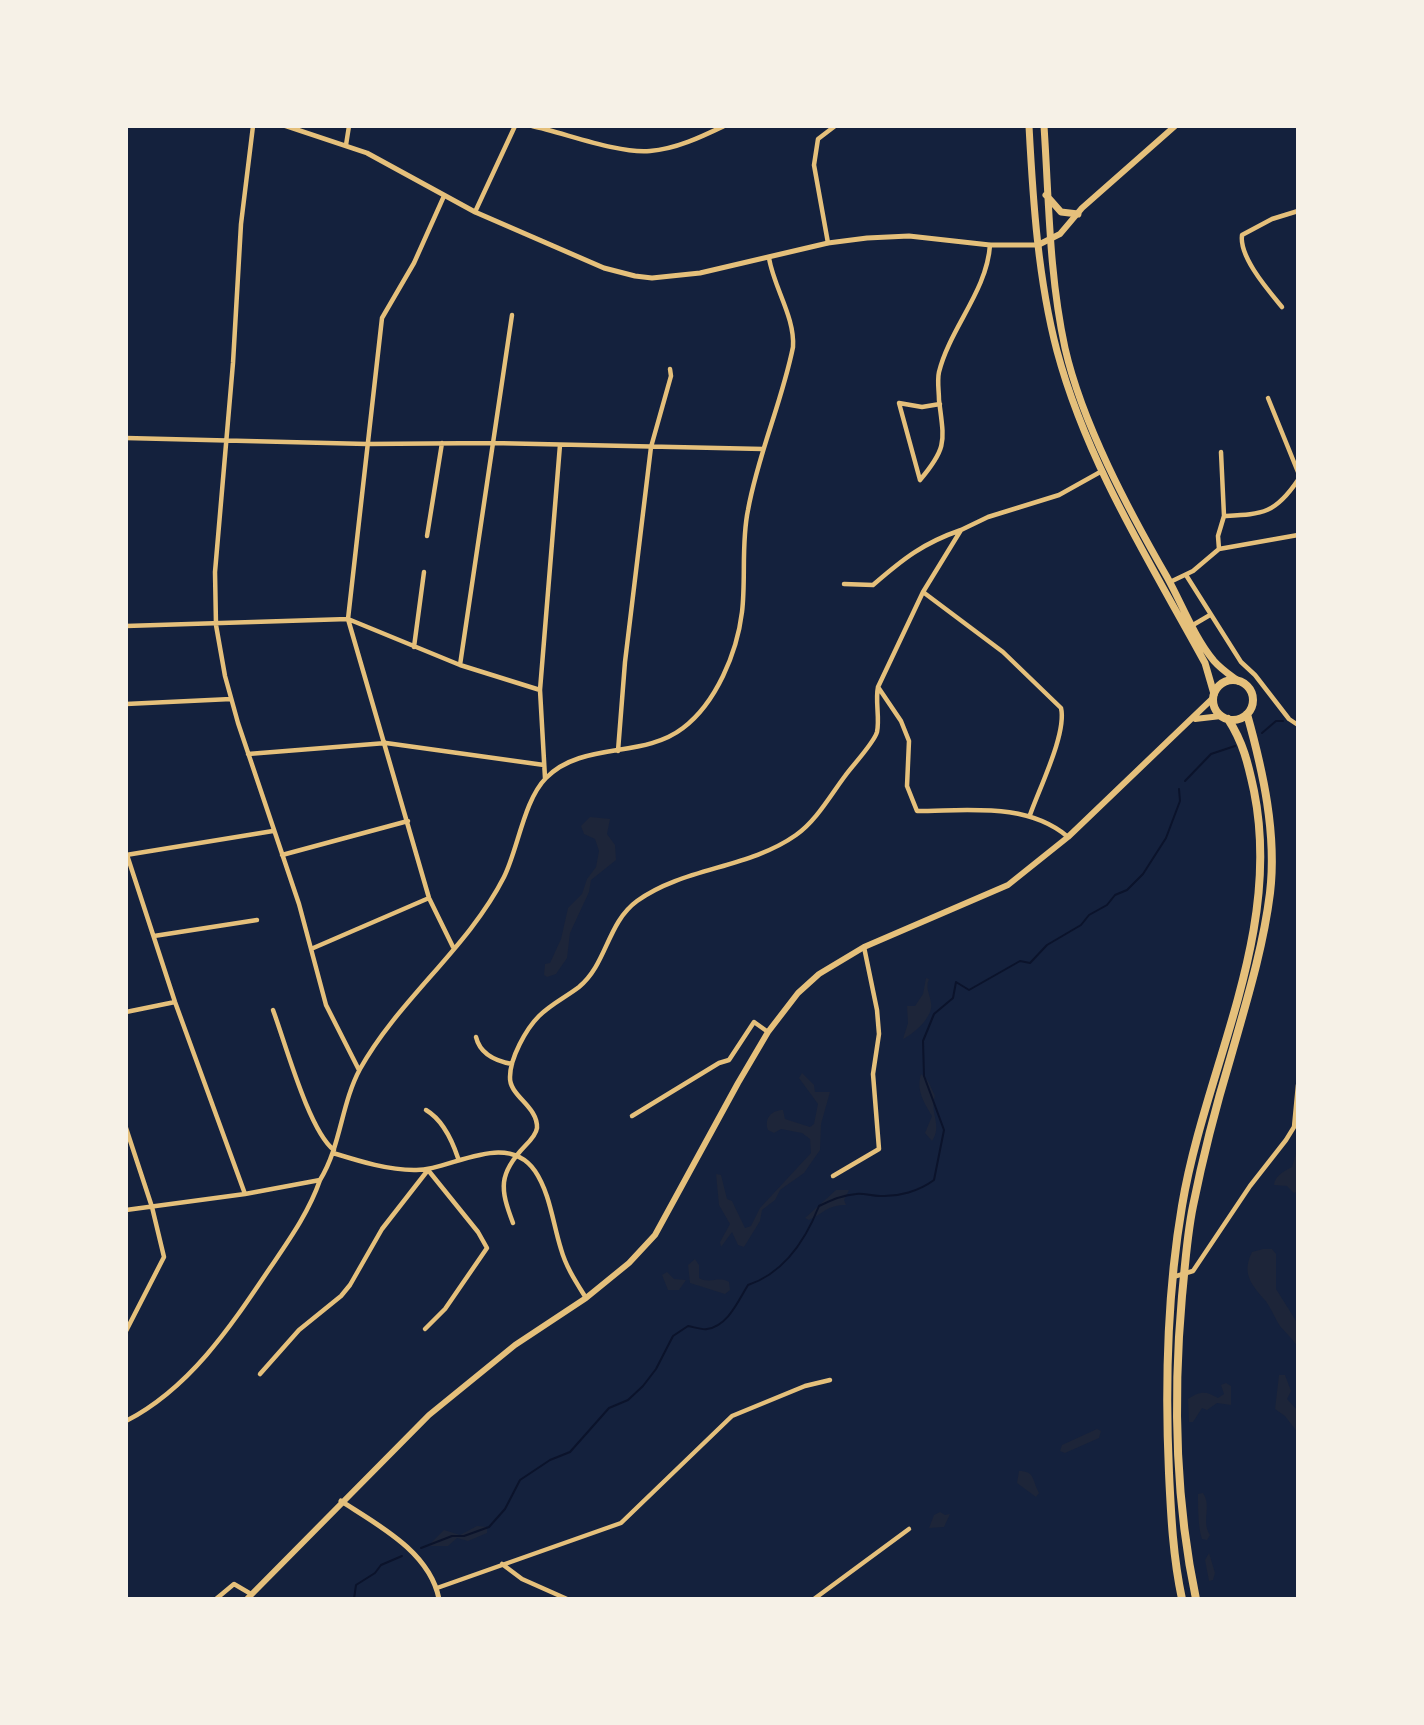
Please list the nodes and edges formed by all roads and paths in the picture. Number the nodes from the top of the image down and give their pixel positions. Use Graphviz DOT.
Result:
graph roads {
  1 [pos="254,126"];
  2 [pos="285,126"];
  3 [pos="349,126"];
  4 [pos="515,126"];
  5 [pos="532,126"];
  6 [pos="724,126"];
  7 [pos="835,126"];
  8 [pos="1029,126"];
  9 [pos="1044,126"];
  10 [pos="1175,126"];
  11 [pos="346,145"];
  12 [pos="1046,195"];
  13 [pos="444,196"];
  14 [pos="1298,211"];
  15 [pos="475,212"];
  16 [pos="1078,214"];
  17 [pos="1049,242"];
  18 [pos="828,243"];
  19 [pos="990,245"];
  20 [pos="1038,245"];
  21 [pos="769,258"];
  22 [pos="1282,307"];
  23 [pos="512,315"];
  24 [pos="670,369"];
  25 [pos="1268,398"];
  26 [pos="940,404"];
  27 [pos="126,438"];
  28 [pos="226,441"];
  29 [pos="442,443"];
  30 [pos="492,443"];
  31 [pos="367,444"];
  32 [pos="560,445"];
  33 [pos="651,447"];
  34 [pos="763,449"];
  35 [pos="1221,452"];
  36 [pos="1110,467"];
  37 [pos="1101,472"];
  38 [pos="1298,472"];
  39 [pos="1298,480"];
  40 [pos="1224,516"];
  41 [pos="961,530"];
  42 [pos="1298,535"];
  43 [pos="427,536"];
  44 [pos="1220,549"];
  45 [pos="423,572"];
  46 [pos="1186,575"];
  47 [pos="1170,582"];
  48 [pos="844,584"];
  49 [pos="923,592"];
  50 [pos="1210,615"];
  51 [pos="348,619"];
  52 [pos="216,625"];
  53 [pos="1193,625"];
  54 [pos="126,626"];
  55 [pos="414,646"];
  56 [pos="460,665"];
  57 [pos="1238,681"];
  58 [pos="878,687"];
  59 [pos="540,690"];
  60 [pos="1213,696"];
  61 [pos="231,699"];
  62 [pos="126,704"];
  63 [pos="1247,714"];
  64 [pos="1224,718"];
  65 [pos="1194,720"];
  66 [pos="1298,725"];
  67 [pos="386,743"];
  68 [pos="618,751"];
  69 [pos="249,754"];
  70 [pos="544,765"];
  71 [pos="545,778"];
  72 [pos="1030,815"];
  73 [pos="408,821"];
  74 [pos="273,831"];
  75 [pos="1068,837"];
  76 [pos="127,855"];
  77 [pos="282,855"];
  78 [pos="429,898"];
  79 [pos="257,920"];
  80 [pos="154,936"];
  81 [pos="453,947"];
  82 [pos="864,947"];
  83 [pos="311,950"];
  84 [pos="175,1002"];
  85 [pos="273,1010"];
  86 [pos="126,1012"];
  87 [pos="768,1032"];
  88 [pos="476,1036"];
  89 [pos="512,1064"];
  90 [pos="359,1070"];
  91 [pos="1298,1085"];
  92 [pos="426,1110"];
  93 [pos="632,1116"];
  94 [pos="126,1128"];
  95 [pos="334,1151"];
  96 [pos="514,1156"];
  97 [pos="459,1158"];
  98 [pos="428,1170"];
  99 [pos="833,1176"];
  100 [pos="320,1180"];
  101 [pos="245,1194"];
  102 [pos="152,1206"];
  103 [pos="126,1210"];
  104 [pos="513,1223"];
  105 [pos="1184,1275"];
  106 [pos="1173,1277"];
  107 [pos="586,1298"];
  108 [pos="425,1329"];
  109 [pos="126,1331"];
  110 [pos="260,1374"];
  111 [pos="830,1380"];
  112 [pos="126,1421"];
  113 [pos="341,1501"];
  114 [pos="909,1529"];
  115 [pos="502,1564"];
  116 [pos="437,1588"];
  117 [pos="249,1597"];
  118 [pos="216,1599"];
  119 [pos="439,1599"];
  120 [pos="567,1599"];
  121 [pos="814,1599"];
  122 [pos="1182,1599"];
  123 [pos="1196,1599"];
  1 -- 28 [label="street"];
  2 -- 11 [label="street"];
  3 -- 11 [label="street"];
  4 -- 15 [label="street"];
  5 -- 6 [label="street"];
  7 -- 18 [label="street"];
  8 -- 20 [label="main road"];
  9 -- 12 [label="main road"];
  10 -- 16 [label="main road"];
  11 -- 13 [label="street"];
  12 -- 16 [label="main road"];
  12 -- 17 [label="main road"];
  13 -- 15 [label="street"];
  13 -- 31 [label="street"];
  14 -- 22 [label="street"];
  15 -- 21 [label="street"];
  16 -- 17 [label="main road"];
  17 -- 20 [label="main road"];
  17 -- 36 [label="main road"];
  18 -- 19 [label="street"];
  18 -- 21 [label="street"];
  19 -- 20 [label="street"];
  19 -- 26 [label="street"];
  20 -- 37 [label="main road"];
  21 -- 34 [label="street"];
  23 -- 30 [label="street"];
  24 -- 33 [label="street"];
  25 -- 38 [label="street"];
  26 -- 26 [label="street"];
  27 -- 28 [label="street"];
  28 -- 31 [label="street"];
  28 -- 52 [label="street"];
  29 -- 30 [label="street"];
  29 -- 31 [label="street"];
  29 -- 43 [label="street"];
  30 -- 32 [label="street"];
  30 -- 56 [label="street"];
  31 -- 51 [label="street"];
  32 -- 33 [label="street"];
  32 -- 59 [label="street"];
  33 -- 34 [label="street"];
  33 -- 68 [label="street"];
  34 -- 68 [label="street"];
  35 -- 40 [label="street"];
  36 -- 37 [label="street"];
  36 -- 47 [label="main road"];
  37 -- 41 [label="street"];
  37 -- 60 [label="main road"];
  39 -- 40 [label="street"];
  40 -- 44 [label="street"];
  41 -- 48 [label="street"];
  41 -- 49 [label="street"];
  42 -- 44 [label="street"];
  44 -- 46 [label="street"];
  45 -- 55 [label="street"];
  46 -- 47 [label="street"];
  46 -- 50 [label="street"];
  47 -- 53 [label="main road"];
  49 -- 58 [label="street"];
  49 -- 72 [label="street"];
  50 -- 53 [label="street"];
  50 -- 66 [label="street"];
  51 -- 52 [label="street"];
  51 -- 55 [label="street"];
  51 -- 67 [label="street"];
  52 -- 54 [label="street"];
  52 -- 61 [label="street"];
  53 -- 57 [label="main road"];
  55 -- 56 [label="street"];
  56 -- 59 [label="street"];
  57 -- 60 [label="highway"];
  57 -- 63 [label="highway"];
  58 -- 72 [label="street"];
  58 -- 89 [label="street"];
  59 -- 70 [label="street"];
  60 -- 64 [label="highway"];
  60 -- 65 [label="main road"];
  61 -- 62 [label="street"];
  61 -- 69 [label="street"];
  63 -- 64 [label="highway"];
  63 -- 105 [label="highway"];
  64 -- 65 [label="main road"];
  64 -- 106 [label="highway"];
  65 -- 75 [label="main road"];
  67 -- 69 [label="street"];
  67 -- 70 [label="street"];
  67 -- 73 [label="street"];
  68 -- 71 [label="street"];
  69 -- 74 [label="street"];
  70 -- 71 [label="street"];
  71 -- 81 [label="street"];
  72 -- 75 [label="street"];
  73 -- 77 [label="street"];
  73 -- 78 [label="street"];
  74 -- 76 [label="street"];
  74 -- 77 [label="street"];
  75 -- 82 [label="main road"];
  76 -- 80 [label="street"];
  77 -- 83 [label="street"];
  78 -- 81 [label="street"];
  78 -- 83 [label="street"];
  79 -- 80 [label="street"];
  80 -- 84 [label="street"];
  81 -- 90 [label="street"];
  82 -- 87 [label="main road"];
  82 -- 99 [label="street"];
  83 -- 90 [label="street"];
  84 -- 86 [label="street"];
  84 -- 101 [label="street"];
  85 -- 95 [label="street"];
  87 -- 93 [label="street"];
  87 -- 107 [label="main road"];
  88 -- 89 [label="street"];
  89 -- 96 [label="street"];
  90 -- 95 [label="street"];
  91 -- 105 [label="street"];
  92 -- 97 [label="street"];
  94 -- 102 [label="street"];
  95 -- 98 [label="street"];
  95 -- 100 [label="street"];
  96 -- 97 [label="street"];
  96 -- 104 [label="street"];
  96 -- 107 [label="street"];
  97 -- 98 [label="street"];
  98 -- 108 [label="street"];
  98 -- 110 [label="street"];
  100 -- 101 [label="street"];
  100 -- 112 [label="street"];
  101 -- 102 [label="street"];
  102 -- 103 [label="street"];
  102 -- 109 [label="street"];
  105 -- 106 [label="street"];
  105 -- 123 [label="highway"];
  106 -- 122 [label="highway"];
  107 -- 113 [label="main road"];
  111 -- 115 [label="street"];
  113 -- 116 [label="street"];
  113 -- 117 [label="main road"];
  114 -- 121 [label="street"];
  115 -- 116 [label="street"];
  115 -- 120 [label="street"];
  116 -- 119 [label="street"];
  117 -- 118 [label="street"];
}
